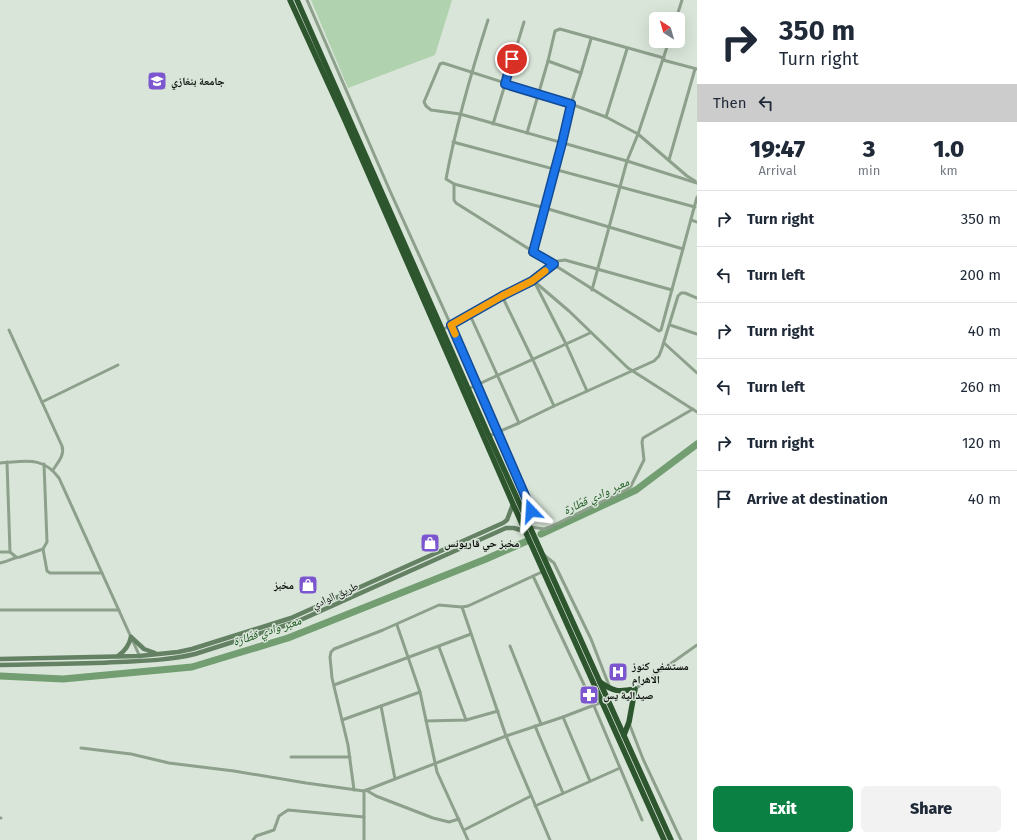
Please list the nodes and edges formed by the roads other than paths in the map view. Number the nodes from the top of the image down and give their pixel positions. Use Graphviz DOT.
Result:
graph roads {
  1 [pos="290,0"];
  2 [pos="297,0"];
  3 [pos="307,0"];
  4 [pos="682,0"];
  5 [pos="678,12"];
  6 [pos="488,20"];
  7 [pos="524,22"];
  8 [pos="591,39"];
  9 [pos="667,48"];
  10 [pos="627,49"];
  11 [pos="663,59"];
  12 [pos="548,61"];
  13 [pos="696,69"];
  14 [pos="471,73"];
  15 [pos="581,73"];
  16 [pos="505,84"];
  17 [pos="538,94"];
  18 [pos="571,104"];
  19 [pos="460,114"];
  20 [pos="606,117"];
  21 [pos="493,124"];
  22 [pos="527,133"];
  23 [pos="638,134"];
  24 [pos="453,142"];
  25 [pos="562,143"];
  26 [pos="669,160"];
  27 [pos="627,161"];
  28 [pos="556,169"];
  29 [pos="697,183"];
  30 [pos="454,184"];
  31 [pos="620,186"];
  32 [pos="697,197"];
  33 [pos="695,206"];
  34 [pos="545,208"];
  35 [pos="403,218"];
  36 [pos="691,220"];
  37 [pos="395,222"];
  38 [pos="697,222"];
  39 [pos="608,228"];
  40 [pos="683,249"];
  41 [pos="533,252"];
  42 [pos="554,264"];
  43 [pos="597,269"];
  44 [pos="533,281"];
  45 [pos="592,290"];
  46 [pos="672,290"];
  47 [pos="502,296"];
  48 [pos="697,298"];
  49 [pos="470,315"];
  50 [pos="451,325"];
  51 [pos="670,325"];
  52 [pos="9,330"];
  53 [pos="442,330"];
  54 [pos="590,333"];
  55 [pos="697,334"];
  56 [pos="664,343"];
  57 [pos="566,344"];
  58 [pos="533,360"];
  59 [pos="118,365"];
  60 [pos="632,371"];
  61 [pos="697,373"];
  62 [pos="498,376"];
  63 [pos="478,384"];
  64 [pos="468,389"];
  65 [pos="587,391"];
  66 [pos="42,402"];
  67 [pos="554,406"];
  68 [pos="693,409"];
  69 [pos="697,412"];
  70 [pos="520,423"];
  71 [pos="498,432"];
  72 [pos="489,436"];
  73 [pos="7,462"];
  74 [pos="0,463"];
  75 [pos="44,464"];
  76 [pos="53,470"];
  77 [pos="526,496"];
  78 [pos="518,499"];
  79 [pos="513,504"];
  80 [pos="527,521"];
  81 [pos="503,523"];
  82 [pos="506,528"];
  83 [pos="528,530"];
  84 [pos="43,549"];
  85 [pos="540,551"];
  86 [pos="0,552"];
  87 [pos="10,552"];
  88 [pos="16,557"];
  89 [pos="0,563"];
  90 [pos="399,570"];
  91 [pos="544,571"];
  92 [pos="102,573"];
  93 [pos="401,575"];
  94 [pos="533,576"];
  95 [pos="359,591"];
  96 [pos="462,607"];
  97 [pos="0,610"];
  98 [pos="119,610"];
  99 [pos="578,611"];
  100 [pos="304,615"];
  101 [pos="570,615"];
  102 [pos="397,624"];
  103 [pos="471,634"];
  104 [pos="130,637"];
  105 [pos="697,645"];
  106 [pos="510,646"];
  107 [pos="439,647"];
  108 [pos="160,654"];
  109 [pos="139,656"];
  110 [pos="116,657"];
  111 [pos="408,658"];
  112 [pos="0,659"];
  113 [pos="142,661"];
  114 [pos="0,665"];
  115 [pos="599,682"];
  116 [pos="334,685"];
  117 [pos="636,689"];
  118 [pos="611,690"];
  119 [pos="420,692"];
  120 [pos="602,702"];
  121 [pos="381,706"];
  122 [pos="594,706"];
  123 [pos="498,711"];
  124 [pos="563,717"];
  125 [pos="342,720"];
  126 [pos="466,720"];
  127 [pos="426,721"];
  128 [pos="629,722"];
  129 [pos="541,724"];
  130 [pos="535,726"];
  131 [pos="624,735"];
  132 [pos="506,736"];
  133 [pos="81,748"];
  134 [pos="291,757"];
  135 [pos="350,757"];
  136 [pos="435,764"];
  137 [pos="620,768"];
  138 [pos="395,779"];
  139 [pos="590,781"];
  140 [pos="655,785"];
  141 [pos="648,788"];
  142 [pos="354,790"];
  143 [pos="365,790"];
  144 [pos="564,793"];
  145 [pos="531,796"];
  146 [pos="535,806"];
  147 [pos="364,817"];
  148 [pos="459,818"];
  149 [pos="642,820"];
  150 [pos="464,830"];
  151 [pos="252,840"];
  152 [pos="364,840"];
  153 [pos="468,840"];
  154 [pos="550,840"];
  155 [pos="664,840"];
  156 [pos="671,840"];
  157 [pos="681,840"];
  1 -- 79 [label="highway"];
  2 -- 37 [label="highway"];
  3 -- 35 [label="street"];
  4 -- 5 [label="street"];
  6 -- 14 [label="street"];
  7 -- 16 [label="street"];
  8 -- 10 [label="street"];
  8 -- 12 [label="street"];
  8 -- 15 [label="street"];
  9 -- 11 [label="street"];
  10 -- 11 [label="street"];
  10 -- 20 [label="street"];
  11 -- 13 [label="street"];
  11 -- 23 [label="street"];
  12 -- 15 [label="street"];
  12 -- 17 [label="street"];
  13 -- 26 [label="street"];
  14 -- 16 [label="street"];
  14 -- 19 [label="street"];
  14 -- 19 [label="street"];
  15 -- 18 [label="street"];
  16 -- 17 [label="street"];
  16 -- 21 [label="street"];
  17 -- 18 [label="street"];
  17 -- 22 [label="street"];
  18 -- 20 [label="street"];
  18 -- 25 [label="street"];
  19 -- 21 [label="street"];
  19 -- 24 [label="street"];
  20 -- 23 [label="street"];
  21 -- 22 [label="street"];
  22 -- 25 [label="street"];
  23 -- 26 [label="street"];
  23 -- 27 [label="street"];
  24 -- 28 [label="street"];
  24 -- 30 [label="street"];
  25 -- 27 [label="street"];
  25 -- 28 [label="street"];
  26 -- 29 [label="street"];
  27 -- 29 [label="street"];
  27 -- 31 [label="street"];
  28 -- 31 [label="street"];
  28 -- 34 [label="street"];
  30 -- 34 [label="street"];
  30 -- 41 [label="street"];
  31 -- 33 [label="street"];
  31 -- 39 [label="street"];
  32 -- 33 [label="street"];
  33 -- 36 [label="street"];
  34 -- 39 [label="street"];
  34 -- 41 [label="street"];
  35 -- 37 [label="street"];
  35 -- 50 [label="street"];
  36 -- 38 [label="street"];
  36 -- 40 [label="street"];
  37 -- 53 [label="highway"];
  39 -- 40 [label="street"];
  39 -- 43 [label="street"];
  40 -- 46 [label="street"];
  41 -- 42 [label="street"];
  42 -- 43 [label="street"];
  42 -- 44 [label="street"];
  42 -- 45 [label="street"];
  43 -- 45 [label="street"];
  43 -- 46 [label="street"];
  44 -- 47 [label="street"];
  44 -- 54 [label="street"];
  44 -- 57 [label="street"];
  45 -- 46 [label="street"];
  47 -- 49 [label="street"];
  47 -- 58 [label="street"];
  48 -- 51 [label="street"];
  49 -- 50 [label="street"];
  49 -- 62 [label="street"];
  50 -- 53 [label="street"];
  50 -- 63 [label="street"];
  51 -- 55 [label="street"];
  51 -- 56 [label="street"];
  52 -- 66 [label="street"];
  53 -- 64 [label="highway"];
  54 -- 57 [label="street"];
  54 -- 60 [label="street"];
  56 -- 60 [label="street"];
  56 -- 61 [label="street"];
  57 -- 58 [label="street"];
  57 -- 65 [label="street"];
  58 -- 62 [label="street"];
  58 -- 67 [label="street"];
  59 -- 66 [label="street"];
  60 -- 65 [label="street"];
  60 -- 68 [label="street"];
  62 -- 63 [label="street"];
  62 -- 70 [label="street"];
  63 -- 64 [label="street"];
  63 -- 71 [label="street"];
  64 -- 72 [label="highway"];
  65 -- 67 [label="street"];
  66 -- 76 [label="street"];
  67 -- 70 [label="street"];
  68 -- 69 [label="street"];
  68 -- 83 [label="street"];
  70 -- 71 [label="street"];
  71 -- 72 [label="street"];
  71 -- 77 [label="street"];
  72 -- 78 [label="highway"];
  73 -- 74 [label="street"];
  73 -- 75 [label="street"];
  73 -- 87 [label="street"];
  75 -- 76 [label="street"];
  75 -- 84 [label="street"];
  76 -- 92 [label="street"];
  77 -- 78 [label="street"];
  77 -- 80 [label="street"];
  78 -- 80 [label="highway"];
  79 -- 81 [label="main road"];
  79 -- 83 [label="highway"];
  80 -- 83 [label="highway"];
  81 -- 82 [label="main road"];
  81 -- 90 [label="main road, طريق الوادي"];
  82 -- 83 [label="main road"];
  82 -- 93 [label="main road, طريق الوادي"];
  83 -- 85 [label="highway"];
  83 -- 91 [label="highway"];
  84 -- 88 [label="street"];
  84 -- 92 [label="street"];
  85 -- 99 [label="street"];
  85 -- 101 [label="highway"];
  86 -- 87 [label="street"];
  87 -- 88 [label="street"];
  88 -- 89 [label="street"];
  90 -- 93 [label="main road"];
  90 -- 95 [label="main road, طريق الوادي"];
  91 -- 94 [label="street"];
  91 -- 120 [label="highway"];
  92 -- 98 [label="street"];
  93 -- 95 [label="main road, طريق الوادي"];
  94 -- 96 [label="street"];
  94 -- 122 [label="street"];
  95 -- 100 [label="main road, طريق الوادي"];
  96 -- 102 [label="street"];
  96 -- 103 [label="street"];
  97 -- 98 [label="street"];
  98 -- 104 [label="street"];
  99 -- 101 [label="street"];
  99 -- 118 [label="street"];
  100 -- 108 [label="main road, طريق الوادي"];
  100 -- 113 [label="main road, طريق الوادي"];
  101 -- 115 [label="highway"];
  102 -- 111 [label="street"];
  102 -- 116 [label="street"];
  103 -- 107 [label="street"];
  103 -- 123 [label="street"];
  104 -- 108 [label="main road"];
  104 -- 109 [label="street"];
  104 -- 110 [label="main road"];
  105 -- 117 [label="street"];
  106 -- 129 [label="street"];
  107 -- 111 [label="street"];
  107 -- 126 [label="street"];
  108 -- 109 [label="main road, طريق الوادي"];
  109 -- 110 [label="main road, طريق الوادي"];
  109 -- 113 [label="street"];
  110 -- 112 [label="main road, طريق الوادي"];
  111 -- 116 [label="street"];
  111 -- 119 [label="street"];
  113 -- 114 [label="main road, طريق الوادي"];
  115 -- 118 [label="highway"];
  115 -- 131 [label="highway"];
  116 -- 125 [label="street"];
  117 -- 118 [label="highway"];
  117 -- 128 [label="highway"];
  119 -- 121 [label="street"];
  119 -- 127 [label="street"];
  120 -- 122 [label="street"];
  120 -- 155 [label="highway"];
  121 -- 125 [label="street"];
  121 -- 138 [label="street"];
  122 -- 124 [label="street"];
  122 -- 137 [label="street"];
  123 -- 126 [label="street"];
  123 -- 132 [label="street"];
  124 -- 129 [label="street"];
  124 -- 139 [label="street"];
  125 -- 135 [label="street"];
  126 -- 127 [label="street"];
  127 -- 136 [label="street"];
  128 -- 131 [label="highway"];
  128 -- 140 [label="street"];
  129 -- 130 [label="street"];
  130 -- 132 [label="street"];
  130 -- 144 [label="street"];
  131 -- 141 [label="highway"];
  132 -- 136 [label="street"];
  132 -- 145 [label="street"];
  133 -- 142 [label="street"];
  134 -- 135 [label="street"];
  135 -- 142 [label="street"];
  136 -- 138 [label="street"];
  136 -- 148 [label="street"];
  137 -- 139 [label="street"];
  137 -- 149 [label="street"];
  138 -- 143 [label="street"];
  139 -- 144 [label="street"];
  140 -- 141 [label="street"];
  140 -- 157 [label="street"];
  141 -- 156 [label="highway"];
  142 -- 143 [label="street"];
  143 -- 147 [label="street"];
  143 -- 148 [label="street"];
  144 -- 146 [label="street"];
  145 -- 146 [label="street"];
  145 -- 150 [label="street"];
  146 -- 154 [label="street"];
  147 -- 151 [label="street"];
  147 -- 152 [label="street"];
  148 -- 150 [label="street"];
  150 -- 153 [label="street"];
}
